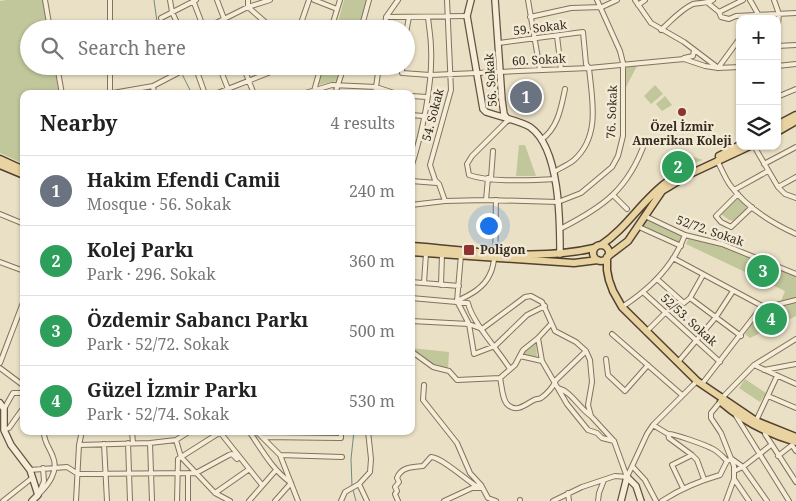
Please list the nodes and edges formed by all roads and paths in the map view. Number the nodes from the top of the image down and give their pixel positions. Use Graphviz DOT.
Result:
graph roads {
  1 [pos="45,0"];
  2 [pos="110,0"];
  3 [pos="170,0"];
  4 [pos="194,0"];
  5 [pos="217,0"];
  6 [pos="248,0"];
  7 [pos="270,0"];
  8 [pos="309,0"];
  9 [pos="314,0"];
  10 [pos="340,0"];
  11 [pos="369,0"];
  12 [pos="398,0"];
  13 [pos="447,0"];
  14 [pos="471,0"];
  15 [pos="495,0"];
  16 [pos="528,0"];
  17 [pos="597,0"];
  18 [pos="617,0"];
  19 [pos="635,0"];
  20 [pos="645,0"];
  21 [pos="713,0"];
  22 [pos="743,0"];
  23 [pos="750,0"];
  24 [pos="774,0"];
  25 [pos="708,3"];
  26 [pos="638,5"];
  27 [pos="248,7"];
  28 [pos="602,7"];
  29 [pos="337,9"];
  30 [pos="172,12"];
  31 [pos="719,12"];
  32 [pos="796,13"];
  33 [pos="758,14"];
  34 [pos="779,14"];
  35 [pos="447,16"];
  36 [pos="467,16"];
  37 [pos="386,17"];
  38 [pos="409,17"];
  39 [pos="428,17"];
  40 [pos="530,17"];
  41 [pos="161,18"];
  42 [pos="224,19"];
  43 [pos="48,20"];
  44 [pos="110,20"];
  45 [pos="176,20"];
  46 [pos="201,20"];
  47 [pos="263,20"];
  48 [pos="302,20"];
  49 [pos="334,20"];
  50 [pos="363,20"];
  51 [pos="386,20"];
  52 [pos="408,20"];
  53 [pos="661,30"];
  54 [pos="557,36"];
  55 [pos="535,39"];
  56 [pos="499,43"];
  57 [pos="736,43"];
  58 [pos="796,45"];
  59 [pos="781,46"];
  60 [pos="695,52"];
  61 [pos="684,59"];
  62 [pos="623,63"];
  63 [pos="796,64"];
  64 [pos="781,66"];
  65 [pos="736,67"];
  66 [pos="588,68"];
  67 [pos="718,68"];
  68 [pos="561,69"];
  69 [pos="540,70"];
  70 [pos="501,72"];
  71 [pos="477,73"];
  72 [pos="415,74"];
  73 [pos="451,74"];
  74 [pos="59,75"];
  75 [pos="110,75"];
  76 [pos="174,75"];
  77 [pos="198,75"];
  78 [pos="223,75"];
  79 [pos="247,75"];
  80 [pos="262,75"];
  81 [pos="318,75"];
  82 [pos="341,75"];
  83 [pos="378,75"];
  84 [pos="430,75"];
  85 [pos="249,80"];
  86 [pos="338,85"];
  87 [pos="153,86"];
  88 [pos="376,87"];
  89 [pos="228,88"];
  90 [pos="796,88"];
  91 [pos="565,89"];
  92 [pos="61,90"];
  93 [pos="109,90"];
  94 [pos="131,90"];
  95 [pos="154,90"];
  96 [pos="204,90"];
  97 [pos="224,90"];
  98 [pos="253,90"];
  99 [pos="314,90"];
  100 [pos="317,90"];
  101 [pos="336,90"];
  102 [pos="376,90"];
  103 [pos="385,90"];
  104 [pos="781,95"];
  105 [pos="415,96"];
  106 [pos="428,97"];
  107 [pos="415,115"];
  108 [pos="796,115"];
  109 [pos="423,116"];
  110 [pos="508,120"];
  111 [pos="796,122"];
  112 [pos="781,123"];
  113 [pos="781,130"];
  114 [pos="541,140"];
  115 [pos="645,142"];
  116 [pos="736,147"];
  117 [pos="417,148"];
  118 [pos="794,148"];
  119 [pos="741,150"];
  120 [pos="756,150"];
  121 [pos="493,151"];
  122 [pos="415,155"];
  123 [pos="675,155"];
  124 [pos="796,155"];
  125 [pos="0,159"];
  126 [pos="717,160"];
  127 [pos="764,164"];
  128 [pos="0,165"];
  129 [pos="20,168"];
  130 [pos="768,171"];
  131 [pos="554,172"];
  132 [pos="20,173"];
  133 [pos="796,177"];
  134 [pos="490,178"];
  135 [pos="555,179"];
  136 [pos="415,181"];
  137 [pos="439,184"];
  138 [pos="668,184"];
  139 [pos="778,187"];
  140 [pos="734,190"];
  141 [pos="738,194"];
  142 [pos="613,195"];
  143 [pos="796,198"];
  144 [pos="486,200"];
  145 [pos="496,200"];
  146 [pos="445,201"];
  147 [pos="558,202"];
  148 [pos="415,206"];
  149 [pos="752,207"];
  150 [pos="627,209"];
  151 [pos="0,214"];
  152 [pos="645,216"];
  153 [pos="20,222"];
  154 [pos="639,227"];
  155 [pos="560,229"];
  156 [pos="685,234"];
  157 [pos="796,234"];
  158 [pos="601,245"];
  159 [pos="415,246"];
  160 [pos="681,246"];
  161 [pos="594,248"];
  162 [pos="415,252"];
  163 [pos="426,253"];
  164 [pos="442,254"];
  165 [pos="560,254"];
  166 [pos="461,255"];
  167 [pos="494,255"];
  168 [pos="607,257"];
  169 [pos="673,258"];
  170 [pos="599,260"];
  171 [pos="0,262"];
  172 [pos="20,270"];
  173 [pos="607,270"];
  174 [pos="703,274"];
  175 [pos="796,274"];
  176 [pos="658,279"];
  177 [pos="415,283"];
  178 [pos="424,284"];
  179 [pos="441,285"];
  180 [pos="459,286"];
  181 [pos="733,291"];
  182 [pos="644,293"];
  183 [pos="415,298"];
  184 [pos="690,298"];
  185 [pos="796,300"];
  186 [pos="457,301"];
  187 [pos="545,306"];
  188 [pos="622,307"];
  189 [pos="764,308"];
  190 [pos="20,309"];
  191 [pos="666,312"];
  192 [pos="18,313"];
  193 [pos="716,317"];
  194 [pos="415,321"];
  195 [pos="469,324"];
  196 [pos="551,324"];
  197 [pos="482,329"];
  198 [pos="646,332"];
  199 [pos="612,334"];
  200 [pos="740,336"];
  201 [pos="538,338"];
  202 [pos="796,339"];
  203 [pos="697,340"];
  204 [pos="495,346"];
  205 [pos="586,351"];
  206 [pos="415,354"];
  207 [pos="520,356"];
  208 [pos="606,359"];
  209 [pos="542,360"];
  210 [pos="678,362"];
  211 [pos="720,362"];
  212 [pos="0,363"];
  213 [pos="796,364"];
  214 [pos="754,365"];
  215 [pos="648,366"];
  216 [pos="0,368"];
  217 [pos="510,369"];
  218 [pos="764,370"];
  219 [pos="777,376"];
  220 [pos="500,378"];
  221 [pos="699,382"];
  222 [pos="20,383"];
  223 [pos="796,384"];
  224 [pos="424,385"];
  225 [pos="556,386"];
  226 [pos="20,393"];
  227 [pos="682,395"];
  228 [pos="768,396"];
  229 [pos="721,400"];
  230 [pos="0,403"];
  231 [pos="796,408"];
  232 [pos="4,409"];
  233 [pos="20,413"];
  234 [pos="735,414"];
  235 [pos="591,416"];
  236 [pos="756,421"];
  237 [pos="653,425"];
  238 [pos="4,430"];
  239 [pos="668,434"];
  240 [pos="765,434"];
  241 [pos="44,435"];
  242 [pos="81,435"];
  243 [pos="131,435"];
  244 [pos="184,435"];
  245 [pos="214,435"];
  246 [pos="221,435"];
  247 [pos="252,435"];
  248 [pos="341,435"];
  249 [pos="368,435"];
  250 [pos="262,437"];
  251 [pos="796,437"];
  252 [pos="176,440"];
  253 [pos="614,441"];
  254 [pos="796,442"];
  255 [pos="130,443"];
  256 [pos="150,443"];
  257 [pos="104,444"];
  258 [pos="79,445"];
  259 [pos="772,446"];
  260 [pos="796,450"];
  261 [pos="759,453"];
  262 [pos="280,455"];
  263 [pos="692,455"];
  264 [pos="778,456"];
  265 [pos="181,457"];
  266 [pos="342,457"];
  267 [pos="236,459"];
  268 [pos="732,459"];
  269 [pos="727,461"];
  270 [pos="633,466"];
  271 [pos="743,466"];
  272 [pos="43,468"];
  273 [pos="55,468"];
  274 [pos="30,470"];
  275 [pos="248,470"];
  276 [pos="276,470"];
  277 [pos="734,470"];
  278 [pos="188,473"];
  279 [pos="196,473"];
  280 [pos="78,474"];
  281 [pos="129,474"];
  282 [pos="151,474"];
  283 [pos="177,474"];
  284 [pos="106,475"];
  285 [pos="627,477"];
  286 [pos="32,478"];
  287 [pos="704,479"];
  288 [pos="734,479"];
  289 [pos="604,480"];
  290 [pos="796,482"];
  291 [pos="291,483"];
  292 [pos="359,484"];
  293 [pos="262,485"];
  294 [pos="482,487"];
  295 [pos="683,488"];
  296 [pos="215,492"];
  297 [pos="568,493"];
  298 [pos="38,495"];
  299 [pos="227,500"];
  300 [pos="488,500"];
  301 [pos="3,501"];
  302 [pos="32,501"];
  303 [pos="76,501"];
  304 [pos="107,501"];
  305 [pos="130,501"];
  306 [pos="152,501"];
  307 [pos="177,501"];
  308 [pos="188,501"];
  309 [pos="248,501"];
  310 [pos="275,501"];
  311 [pos="298,501"];
  312 [pos="341,501"];
  313 [pos="367,501"];
  314 [pos="398,501"];
  315 [pos="444,501"];
  316 [pos="496,501"];
  317 [pos="553,501"];
  318 [pos="569,501"];
  319 [pos="598,501"];
  320 [pos="621,501"];
  321 [pos="641,501"];
  322 [pos="656,501"];
  323 [pos="662,501"];
  324 [pos="726,501"];
  325 [pos="749,501"];
  326 [pos="767,501"];
  327 [pos="789,501"];
  1 -- 43 [label="street"];
  2 -- 44 [label="street"];
  3 -- 30 [label="street"];
  4 -- 30 [label="street"];
  4 -- 46 [label="street"];
  5 -- 42 [label="street"];
  6 -- 27 [label="street"];
  7 -- 27 [label="street"];
  8 -- 48 [label="street"];
  9 -- 29 [label="street"];
  10 -- 29 [label="street"];
  11 -- 50 [label="street"];
  12 -- 37 [label="street"];
  13 -- 35 [label="street, 54. Sokak"];
  14 -- 36 [label="street"];
  15 -- 56 [label="street, 56. Sokak"];
  16 -- 40 [label="street"];
  17 -- 28 [label="street, 76. Sokak"];
  18 -- 28 [label="street"];
  19 -- 26 [label="street"];
  20 -- 26 [label="street"];
  21 -- 25 [label="street"];
  22 -- 31 [label="street"];
  23 -- 33 [label="street"];
  24 -- 34 [label="street"];
  25 -- 31 [label="street"];
  25 -- 53 [label="street"];
  26 -- 53 [label="street"];
  27 -- 42 [label="street"];
  27 -- 47 [label="street"];
  28 -- 40 [label="street"];
  28 -- 62 [label="street, 76. Sokak"];
  29 -- 49 [label="street"];
  30 -- 41 [label="street"];
  30 -- 45 [label="street"];
  31 -- 33 [label="street"];
  32 -- 34 [label="street"];
  33 -- 34 [label="street"];
  35 -- 36 [label="street"];
  35 -- 39 [label="street"];
  35 -- 73 [label="street, 54. Sokak"];
  36 -- 71 [label="street"];
  37 -- 38 [label="street"];
  37 -- 51 [label="street"];
  38 -- 39 [label="street"];
  38 -- 52 [label="street"];
  39 -- 84 [label="street"];
  40 -- 55 [label="street"];
  53 -- 60 [label="street"];
  54 -- 55 [label="street, 59. Sokak"];
  54 -- 66 [label="street, 59. Sokak"];
  54 -- 68 [label="street"];
  55 -- 56 [label="street, 59. Sokak"];
  55 -- 69 [label="street"];
  56 -- 70 [label="street, 56. Sokak"];
  57 -- 67 [label="street"];
  58 -- 59 [label="street"];
  60 -- 61 [label="street"];
  60 -- 67 [label="street"];
  61 -- 62 [label="street, 60. Sokak"];
  61 -- 67 [label="street"];
  62 -- 66 [label="street, 60. Sokak"];
  62 -- 147 [label="street, 76. Sokak"];
  63 -- 64 [label="street"];
  65 -- 67 [label="street"];
  66 -- 68 [label="street, 60. Sokak"];
  66 -- 131 [label="street"];
  68 -- 69 [label="street, 60. Sokak"];
  69 -- 70 [label="street, 60. Sokak"];
  70 -- 71 [label="street, 60. Sokak"];
  70 -- 110 [label="street, 56. Sokak"];
  71 -- 73 [label="street, 60. Sokak"];
  71 -- 110 [label="street"];
  72 -- 84 [label="street, 60. Sokak"];
  73 -- 84 [label="street, 60. Sokak"];
  73 -- 137 [label="street, 54. Sokak"];
  74 -- 92 [label="street"];
  75 -- 93 [label="street"];
  76 -- 87 [label="street"];
  77 -- 96 [label="street"];
  78 -- 89 [label="street"];
  79 -- 85 [label="street"];
  80 -- 85 [label="street"];
  81 -- 99 [label="street"];
  82 -- 86 [label="street"];
  83 -- 88 [label="street"];
  84 -- 106 [label="street"];
  85 -- 89 [label="street"];
  85 -- 98 [label="street"];
  86 -- 88 [label="street"];
  86 -- 100 [label="street"];
  86 -- 101 [label="street"];
  87 -- 94 [label="street"];
  87 -- 95 [label="street"];
  88 -- 102 [label="street"];
  88 -- 103 [label="street"];
  89 -- 97 [label="street"];
  90 -- 104 [label="street"];
  91 -- 114 [label="street"];
  105 -- 106 [label="street"];
  106 -- 109 [label="street"];
  107 -- 109 [label="street"];
  108 -- 112 [label="main road"];
  109 -- 117 [label="street"];
  110 -- 114 [label="street, 56. Sokak"];
  110 -- 134 [label="street"];
  111 -- 113 [label="main road"];
  114 -- 131 [label="street, 56. Sokak"];
  115 -- 142 [label="street"];
  116 -- 138 [label="main road"];
  117 -- 122 [label="street"];
  118 -- 124 [label="street"];
  118 -- 127 [label="street"];
  119 -- 126 [label="main road"];
  120 -- 127 [label="street"];
  121 -- 134 [label="street"];
  123 -- 138 [label="street"];
  125 -- 129 [label="main road"];
  126 -- 138 [label="main road"];
  126 -- 140 [label="street"];
  127 -- 130 [label="street"];
  128 -- 132 [label="main road"];
  130 -- 139 [label="street"];
  130 -- 140 [label="street"];
  131 -- 135 [label="street, 56. Sokak"];
  133 -- 139 [label="street"];
  134 -- 135 [label="street"];
  134 -- 144 [label="street"];
  135 -- 147 [label="street, 56. Sokak"];
  136 -- 137 [label="street"];
  137 -- 146 [label="street, 54. Sokak"];
  138 -- 152 [label="main road"];
  138 -- 158 [label="main road"];
  139 -- 143 [label="street"];
  140 -- 141 [label="street"];
  141 -- 149 [label="street"];
  141 -- 149 [label="street"];
  142 -- 150 [label="street"];
  142 -- 155 [label="street"];
  144 -- 145 [label="street, 76. Sokak"];
  144 -- 146 [label="street, 76. Sokak"];
  145 -- 147 [label="street, 76. Sokak"];
  145 -- 167 [label="street"];
  146 -- 148 [label="street, 76. Sokak"];
  147 -- 155 [label="street, 56. Sokak"];
  149 -- 157 [label="street"];
  151 -- 153 [label="street"];
  152 -- 154 [label="main road"];
  152 -- 156 [label="street, 52/72. Sokak"];
  154 -- 160 [label="street, 52/72. Sokak"];
  154 -- 168 [label="main road"];
  155 -- 165 [label="street, 56. Sokak"];
  156 -- 160 [label="street"];
  156 -- 175 [label="street, 52/72. Sokak"];
  158 -- 161 [label="main road"];
  158 -- 168 [label="main road"];
  159 -- 167 [label="main road"];
  160 -- 169 [label="street"];
  161 -- 165 [label="main road"];
  161 -- 170 [label="main road"];
  162 -- 163 [label="main road"];
  163 -- 164 [label="main road"];
  163 -- 178 [label="street"];
  164 -- 166 [label="main road"];
  164 -- 179 [label="street"];
  165 -- 167 [label="main road"];
  166 -- 167 [label="main road"];
  166 -- 180 [label="street"];
  167 -- 170 [label="main road"];
  167 -- 186 [label="street"];
  168 -- 170 [label="main road"];
  168 -- 173 [label="main road"];
  169 -- 174 [label="street"];
  169 -- 176 [label="street"];
  170 -- 173 [label="main road"];
  171 -- 172 [label="street"];
  173 -- 188 [label="main road"];
  174 -- 181 [label="street"];
  174 -- 184 [label="street"];
  176 -- 182 [label="street"];
  176 -- 184 [label="street"];
  177 -- 178 [label="street"];
  178 -- 179 [label="street"];
  179 -- 180 [label="street"];
  180 -- 186 [label="street"];
  181 -- 189 [label="street"];
  181 -- 193 [label="street"];
  182 -- 188 [label="street"];
  182 -- 191 [label="street, 52/53. Sokak"];
  183 -- 186 [label="street"];
  184 -- 193 [label="street"];
  185 -- 189 [label="street"];
  186 -- 195 [label="street"];
  186 -- 197 [label="street"];
  187 -- 196 [label="street"];
  187 -- 197 [label="street"];
  187 -- 204 [label="street"];
  188 -- 198 [label="main road"];
  189 -- 200 [label="street"];
  190 -- 192 [label="street"];
  191 -- 198 [label="street"];
  191 -- 203 [label="street, 52/53. Sokak"];
  192 -- 212 [label="street"];
  193 -- 200 [label="street"];
  193 -- 203 [label="street"];
  194 -- 195 [label="street"];
  195 -- 197 [label="street"];
  195 -- 204 [label="street"];
  196 -- 201 [label="street"];
  196 -- 205 [label="street"];
  197 -- 204 [label="street"];
  198 -- 210 [label="main road"];
  199 -- 215 [label="street"];
  200 -- 211 [label="street"];
  201 -- 207 [label="street"];
  201 -- 209 [label="street"];
  202 -- 214 [label="street"];
  203 -- 210 [label="street"];
  203 -- 211 [label="street, 52/53. Sokak"];
  204 -- 217 [label="street"];
  205 -- 225 [label="street"];
  205 -- 235 [label="street"];
  206 -- 220 [label="street"];
  207 -- 209 [label="street"];
  207 -- 217 [label="street"];
  208 -- 215 [label="street"];
  209 -- 225 [label="street"];
  210 -- 221 [label="main road"];
  211 -- 221 [label="street"];
  213 -- 218 [label="street"];
  214 -- 218 [label="street"];
  214 -- 229 [label="street"];
  215 -- 227 [label="street"];
  216 -- 222 [label="street"];
  217 -- 220 [label="street"];
  218 -- 219 [label="street"];
  219 -- 223 [label="street"];
  219 -- 228 [label="street"];
  220 -- 225 [label="street"];
  221 -- 227 [label="street"];
  221 -- 229 [label="main road"];
  224 -- 294 [label="street"];
  225 -- 235 [label="street"];
  225 -- 253 [label="street"];
  226 -- 232 [label="street"];
  227 -- 237 [label="street"];
  228 -- 231 [label="street"];
  228 -- 236 [label="street"];
  229 -- 234 [label="main road"];
  229 -- 236 [label="main road"];
  229 -- 268 [label="street"];
  230 -- 232 [label="street"];
  232 -- 238 [label="street"];
  233 -- 238 [label="street"];
  234 -- 254 [label="main road"];
  234 -- 261 [label="street"];
  235 -- 253 [label="street"];
  236 -- 251 [label="main road"];
  237 -- 239 [label="street"];
  237 -- 270 [label="street"];
  238 -- 274 [label="street"];
  239 -- 263 [label="street"];
  239 -- 269 [label="street"];
  240 -- 259 [label="street"];
  241 -- 273 [label="street"];
  242 -- 258 [label="street"];
  243 -- 255 [label="street"];
  244 -- 252 [label="street"];
  245 -- 265 [label="street"];
  246 -- 275 [label="street"];
  247 -- 276 [label="street"];
  248 -- 250 [label="street"];
  249 -- 292 [label="street"];
  250 -- 262 [label="street"];
  252 -- 256 [label="street"];
  252 -- 265 [label="street"];
  253 -- 285 [label="street"];
  255 -- 256 [label="street"];
  255 -- 257 [label="street"];
  255 -- 281 [label="street"];
  256 -- 282 [label="street"];
  257 -- 258 [label="street"];
  257 -- 284 [label="street"];
  258 -- 280 [label="street"];
  259 -- 261 [label="street"];
  259 -- 264 [label="street"];
  260 -- 264 [label="street"];
  261 -- 271 [label="street"];
  261 -- 327 [label="street"];
  262 -- 266 [label="street"];
  262 -- 291 [label="street"];
  263 -- 287 [label="street"];
  263 -- 295 [label="street"];
  264 -- 290 [label="street"];
  265 -- 279 [label="street"];
  265 -- 283 [label="street"];
  267 -- 279 [label="street"];
  268 -- 269 [label="street"];
  268 -- 271 [label="street"];
  268 -- 277 [label="street"];
  269 -- 287 [label="street"];
  270 -- 285 [label="street"];
  270 -- 322 [label="street"];
  271 -- 277 [label="street"];
  271 -- 326 [label="street"];
  272 -- 273 [label="street"];
  272 -- 274 [label="street"];
  272 -- 298 [label="street"];
  273 -- 280 [label="street"];
  273 -- 298 [label="street"];
  274 -- 286 [label="street"];
  275 -- 293 [label="street"];
  275 -- 296 [label="street"];
  276 -- 291 [label="street"];
  276 -- 293 [label="street"];
  277 -- 288 [label="street"];
  278 -- 279 [label="street"];
  278 -- 283 [label="street"];
  278 -- 308 [label="street"];
  279 -- 296 [label="street"];
  280 -- 284 [label="street"];
  280 -- 303 [label="street"];
  281 -- 282 [label="street"];
  281 -- 284 [label="street"];
  281 -- 305 [label="street"];
  282 -- 283 [label="street"];
  282 -- 306 [label="street"];
  283 -- 307 [label="street"];
  284 -- 304 [label="street"];
  285 -- 289 [label="street"];
  285 -- 320 [label="street"];
  285 -- 321 [label="street"];
  286 -- 298 [label="street"];
  286 -- 301 [label="street"];
  287 -- 295 [label="street"];
  288 -- 324 [label="street"];
  288 -- 325 [label="street"];
  289 -- 297 [label="street"];
  289 -- 319 [label="street"];
  291 -- 310 [label="street"];
  291 -- 311 [label="street"];
  292 -- 312 [label="street"];
  292 -- 313 [label="street"];
  293 -- 309 [label="street"];
  294 -- 300 [label="street"];
  294 -- 314 [label="street"];
  294 -- 315 [label="street"];
  295 -- 323 [label="street"];
  296 -- 299 [label="street"];
  297 -- 317 [label="street"];
  297 -- 318 [label="street"];
  298 -- 302 [label="street"];
  300 -- 316 [label="street"];
}
